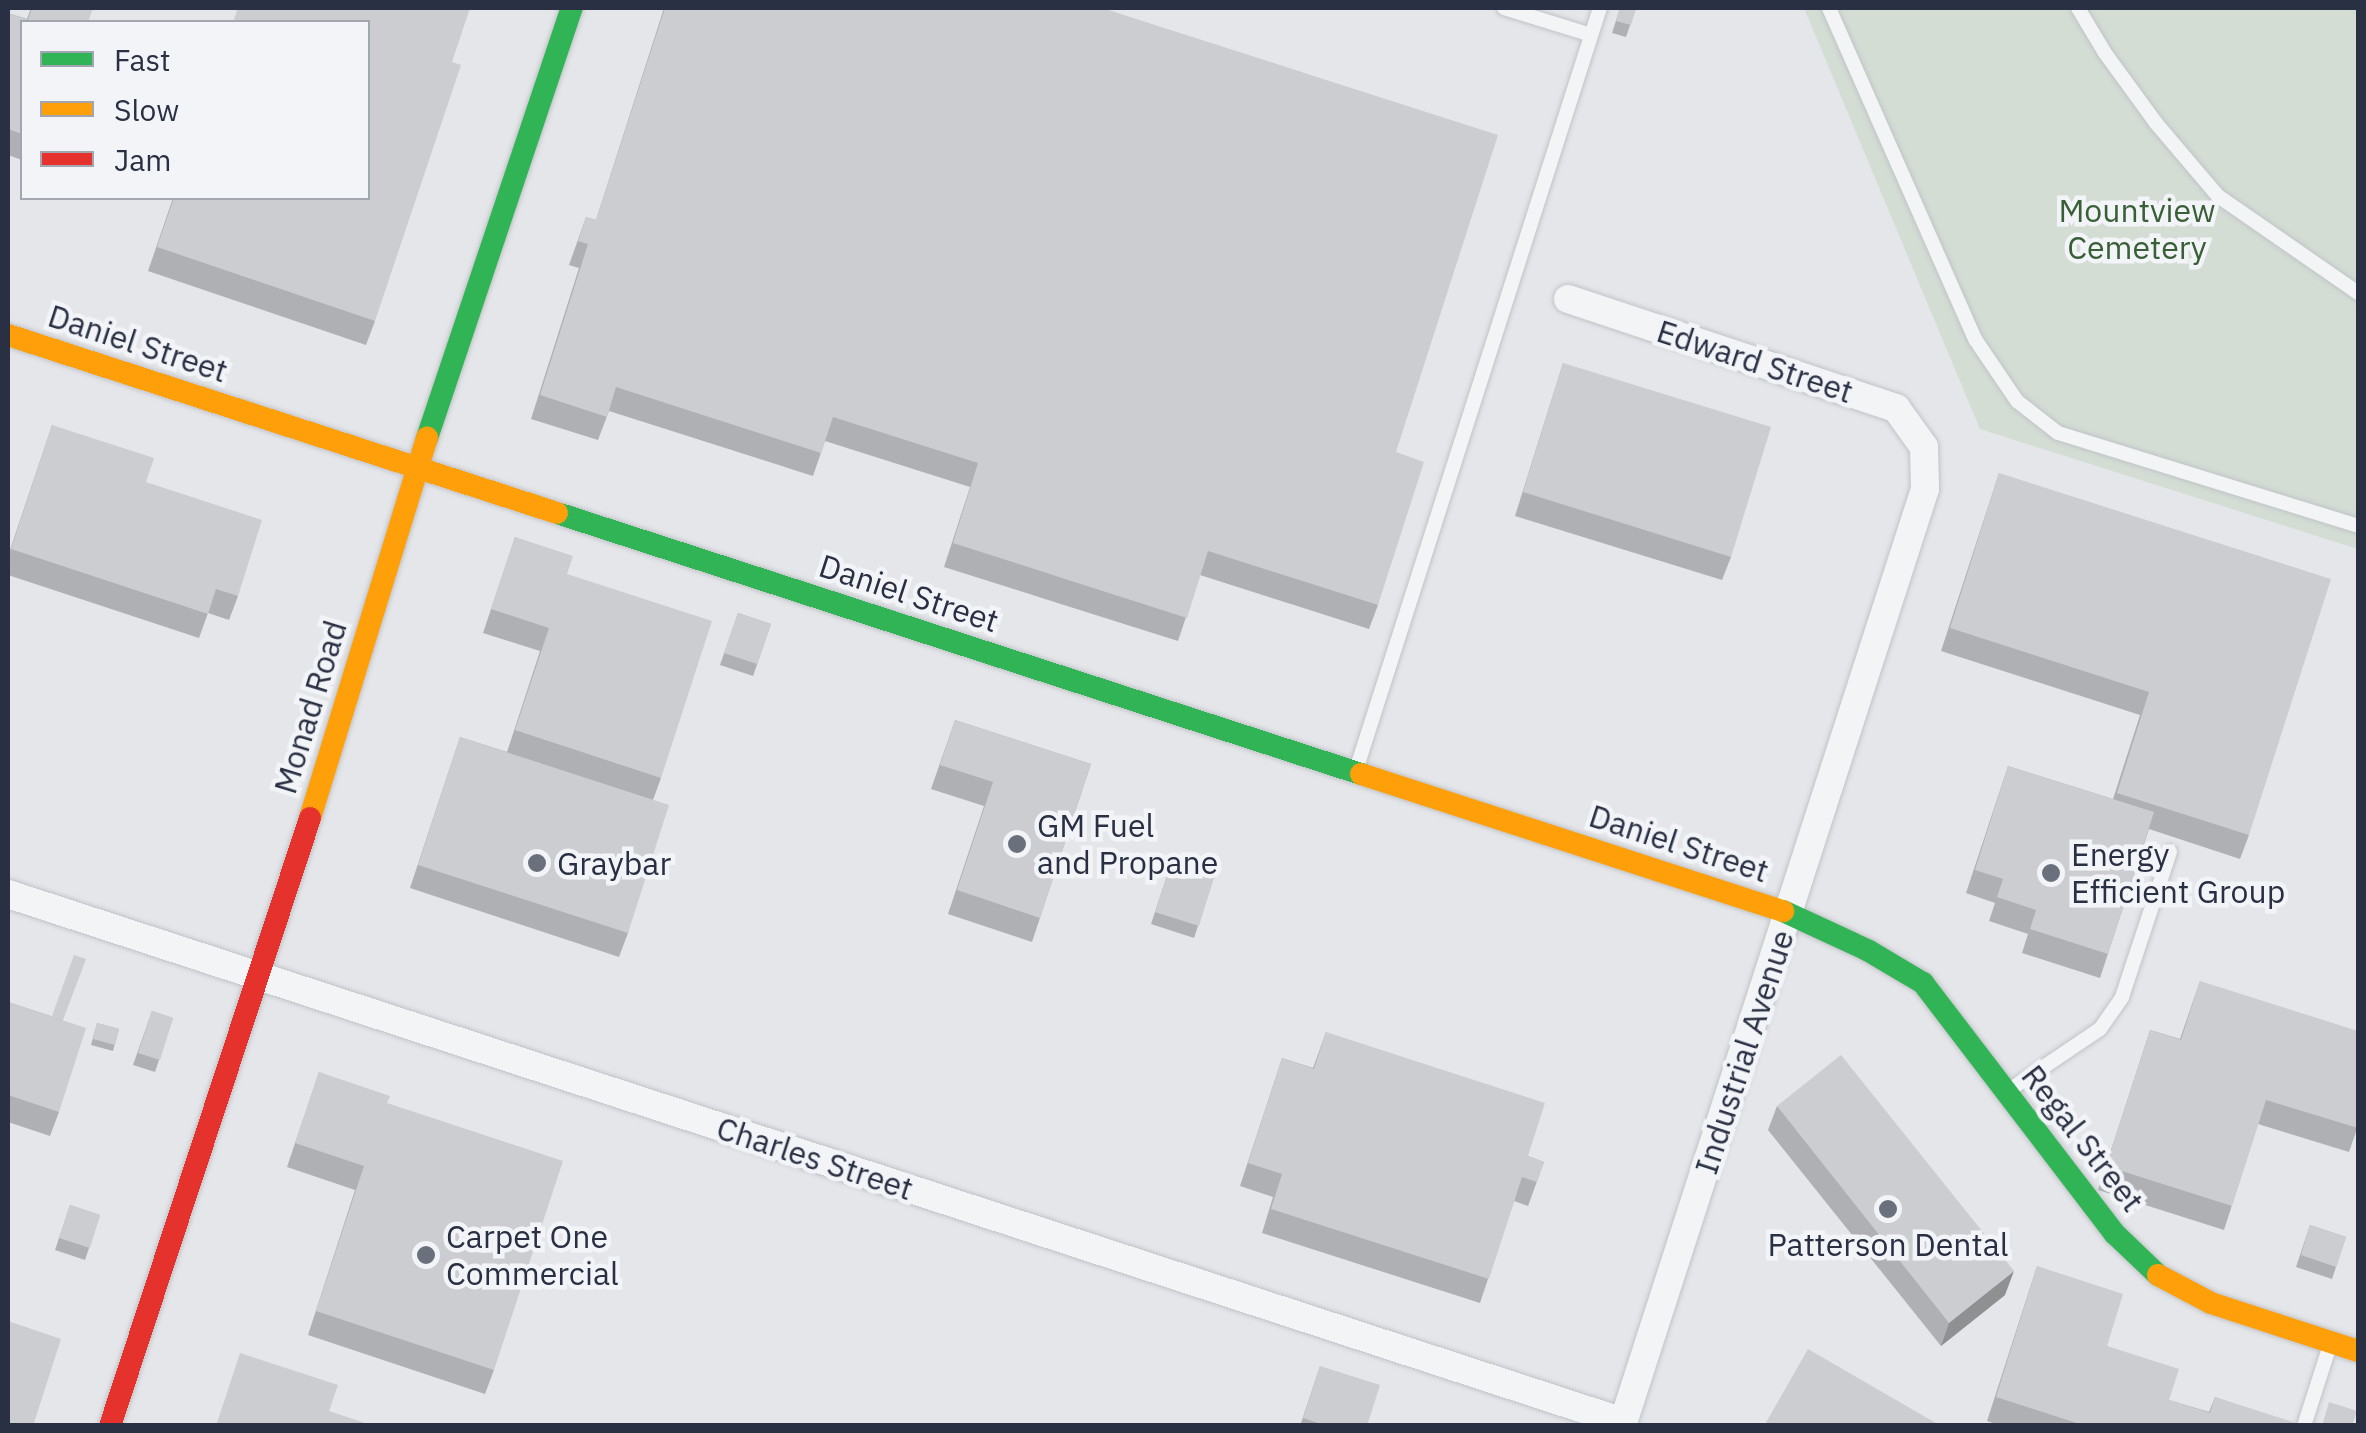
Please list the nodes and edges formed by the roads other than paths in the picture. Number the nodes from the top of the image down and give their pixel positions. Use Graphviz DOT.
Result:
graph roads {
  1 [pos="572,8"];
  2 [pos="1504,8"];
  3 [pos="1600,8"];
  4 [pos="1829,8"];
  5 [pos="2078,8"];
  6 [pos="1591,35"];
  7 [pos="2358,293"];
  8 [pos="1568,298"];
  9 [pos="8,335"];
  10 [pos="1924,447"];
  11 [pos="417,468"];
  12 [pos="2358,526"];
  13 [pos="1356,772"];
  14 [pos="2170,852"];
  15 [pos="8,894"];
  16 [pos="1790,913"];
  17 [pos="261,977"];
  18 [pos="2006,1092"];
  19 [pos="2331,1342"];
  20 [pos="2358,1351"];
  21 [pos="1622,1424"];
  22 [pos="110,1426"];
  23 [pos="2304,1426"];
  1 -- 11 [label="street, Monad Road"];
  2 -- 6 [label="lane"];
  3 -- 6 [label="lane"];
  4 -- 12 [label="lane"];
  5 -- 7 [label="lane"];
  6 -- 13 [label="lane"];
  8 -- 10 [label="street, Edward Street"];
  9 -- 11 [label="street, Daniel Street"];
  10 -- 16 [label="street, Industrial Avenue"];
  11 -- 13 [label="street, Daniel Street"];
  11 -- 17 [label="street, Monad Road"];
  13 -- 16 [label="street, Daniel Street"];
  14 -- 18 [label="lane"];
  15 -- 17 [label="street, Charles Street"];
  16 -- 18 [label="street, Regal Street"];
  16 -- 21 [label="street, Industrial Avenue"];
  17 -- 21 [label="street, Charles Street"];
  17 -- 22 [label="street, Monad Road"];
  18 -- 19 [label="street, Regal Street"];
  19 -- 20 [label="street, Regal Street"];
  19 -- 23 [label="lane"];
}
